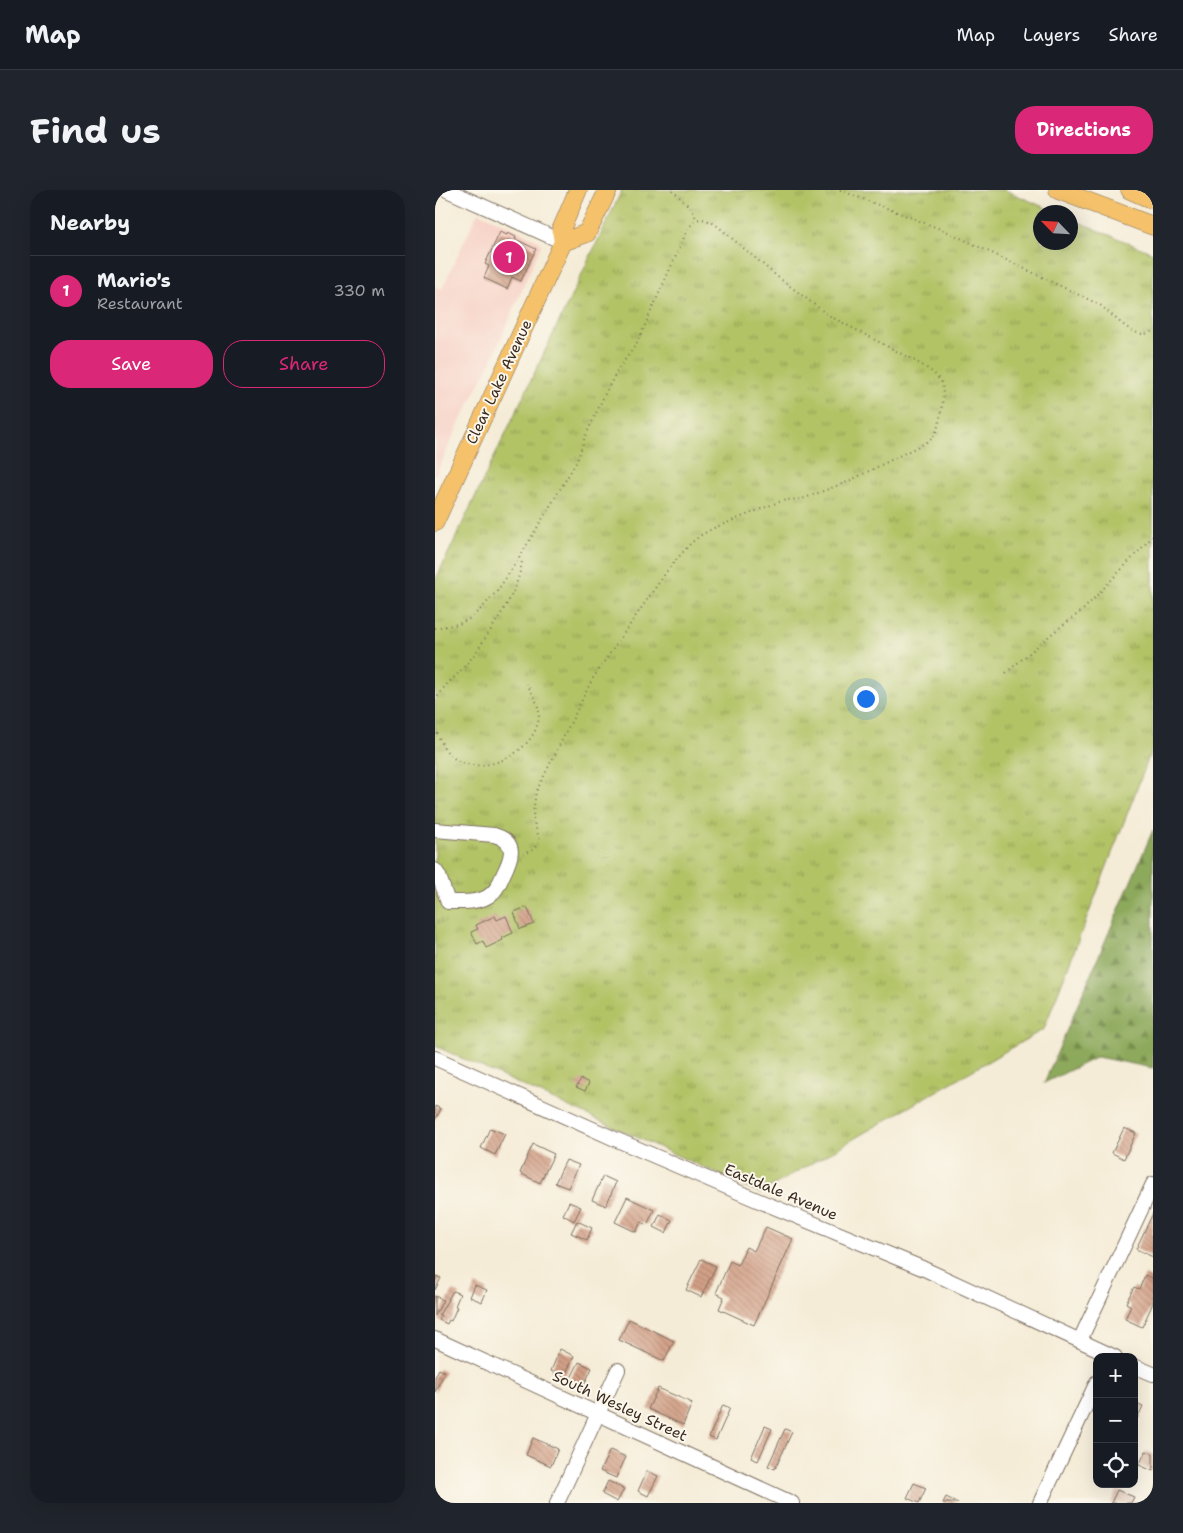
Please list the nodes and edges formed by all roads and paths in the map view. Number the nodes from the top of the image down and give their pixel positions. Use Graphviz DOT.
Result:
graph roads {
  1 [pos="447,190"];
  2 [pos="578,190"];
  3 [pos="608,190"];
  4 [pos="673,190"];
  5 [pos="840,190"];
  6 [pos="1057,190"];
  7 [pos="1129,190"];
  8 [pos="1153,200"];
  9 [pos="697,220"];
  10 [pos="1153,226"];
  11 [pos="563,242"];
  12 [pos="1153,331"];
  13 [pos="435,522"];
  14 [pos="1153,536"];
  15 [pos="519,558"];
  16 [pos="435,628"];
  17 [pos="1006,673"];
  18 [pos="527,684"];
  19 [pos="435,700"];
  20 [pos="435,728"];
  21 [pos="435,830"];
  22 [pos="511,855"];
  23 [pos="435,870"];
  24 [pos="435,1058"];
  25 [pos="1153,1184"];
  26 [pos="435,1339"];
  27 [pos="1080,1340"];
  28 [pos="1105,1353"];
  29 [pos="1138,1368"];
  30 [pos="618,1370"];
  31 [pos="1153,1374"];
  32 [pos="1093,1390"];
  33 [pos="599,1414"];
  34 [pos="557,1503"];
  35 [pos="792,1503"];
  36 [pos="1040,1503"];
  1 -- 11 [label="street"];
  2 -- 11 [label="main road, Clear Lake Avenue"];
  3 -- 11 [label="main road"];
  4 -- 9 [label="path"];
  5 -- 12 [label="path"];
  6 -- 10 [label="main road"];
  7 -- 8 [label="main road"];
  9 -- 15 [label="path"];
  9 -- 22 [label="path"];
  11 -- 13 [label="main road, Clear Lake Avenue"];
  14 -- 17 [label="path"];
  15 -- 16 [label="path"];
  15 -- 19 [label="path"];
  18 -- 20 [label="path"];
  21 -- 22 [label="street"];
  22 -- 23 [label="street"];
  24 -- 27 [label="street, Eastdale Avenue"];
  25 -- 27 [label="street"];
  26 -- 33 [label="street, South Wesley Street"];
  27 -- 28 [label="street, Eastdale Avenue"];
  29 -- 31 [label="street"];
  30 -- 33 [label="street"];
  32 -- 36 [label="street"];
  33 -- 34 [label="street"];
  33 -- 35 [label="street, South Wesley Street"];
}
